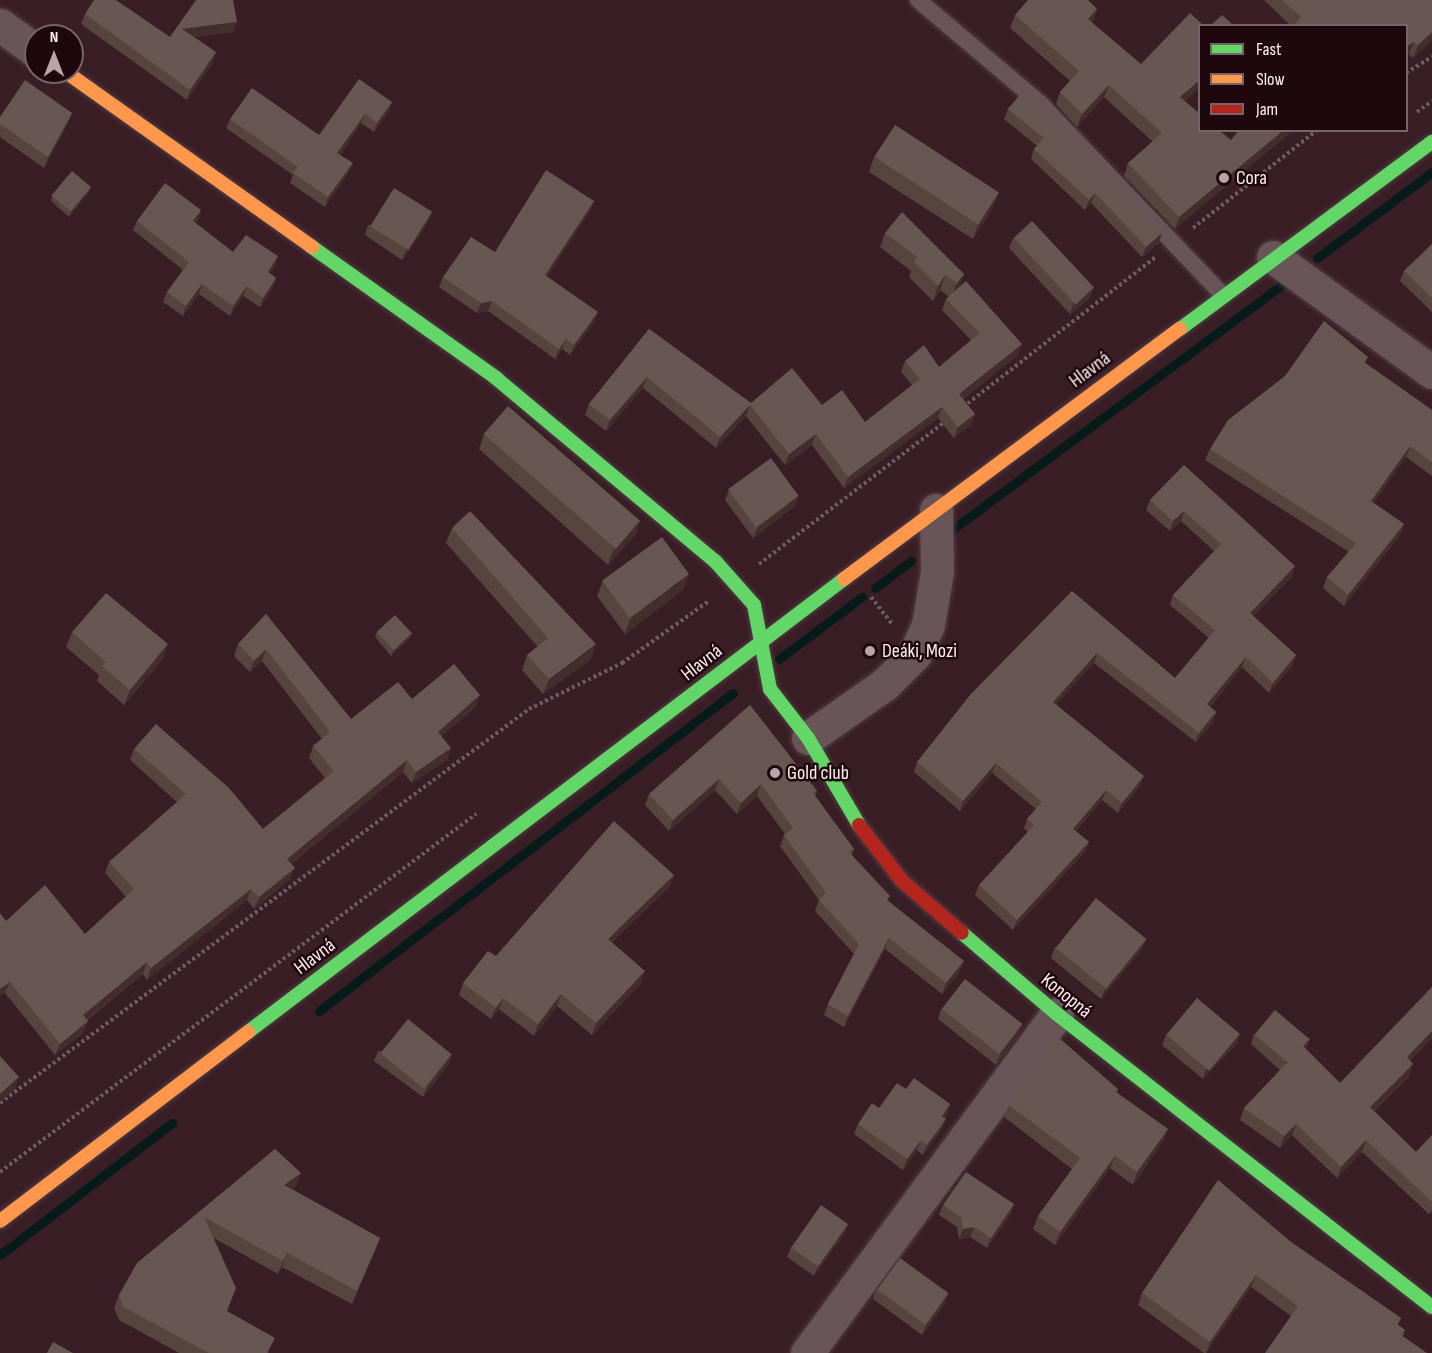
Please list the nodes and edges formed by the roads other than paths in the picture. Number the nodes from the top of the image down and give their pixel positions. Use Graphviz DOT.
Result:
graph roads {
  1 [pos="918,0"];
  2 [pos="0,25"];
  3 [pos="24,42"];
  4 [pos="83,84"];
  5 [pos="1432,142"];
  6 [pos="1274,257"];
  7 [pos="1222,295"];
  8 [pos="1432,372"];
  9 [pos="936,510"];
  10 [pos="758,644"];
  11 [pos="808,738"];
  12 [pos="1057,1014"];
  13 [pos="0,1221"];
  14 [pos="1432,1307"];
  15 [pos="807,1353"];
  1 -- 7 [label="lane"];
  2 -- 3 [label="street"];
  4 -- 10 [label="street, Konopná"];
  5 -- 6 [label="street, Hlavná"];
  6 -- 7 [label="street, Hlavná"];
  6 -- 8 [label="street"];
  7 -- 9 [label="street, Hlavná"];
  9 -- 10 [label="street, Hlavná"];
  9 -- 11 [label="street"];
  10 -- 11 [label="street, Konopná"];
  10 -- 13 [label="street, Hlavná"];
  11 -- 12 [label="street, Konopná"];
  12 -- 14 [label="street, Konopná"];
  12 -- 15 [label="street"];
}
